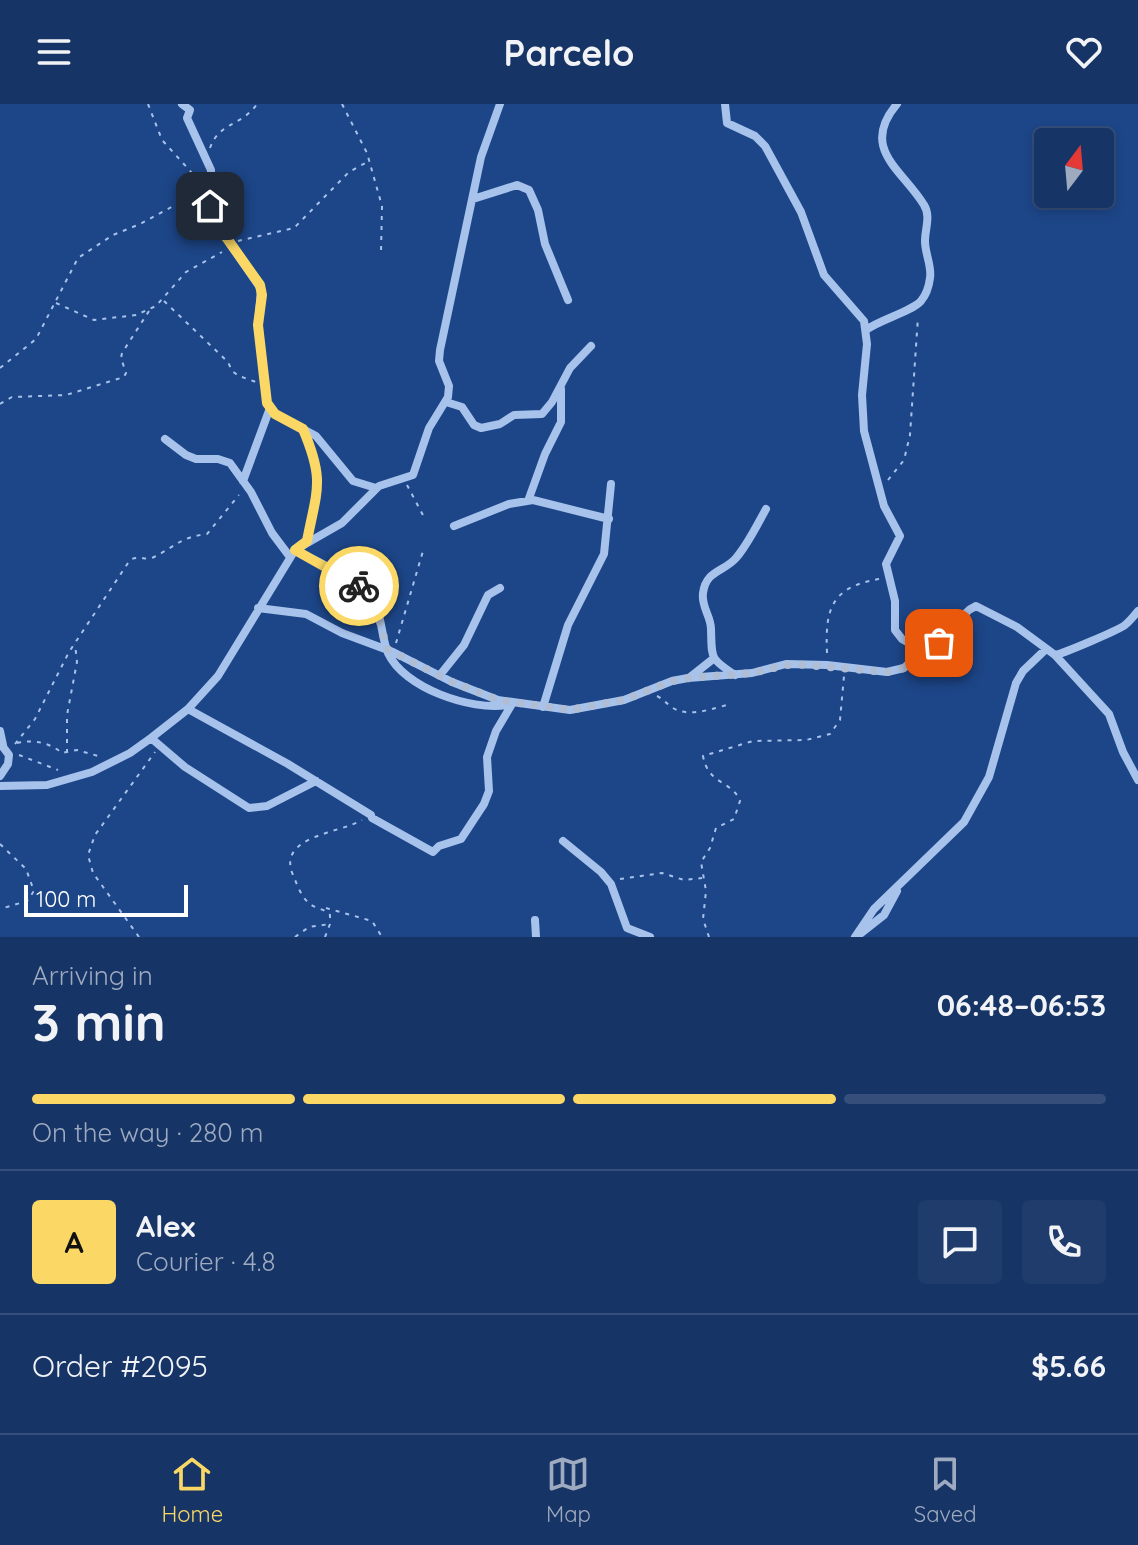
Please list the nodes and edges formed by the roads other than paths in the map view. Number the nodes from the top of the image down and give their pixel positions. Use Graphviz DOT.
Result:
graph roads {
  1 [pos="500,104"];
  2 [pos="725,104"];
  3 [pos="897,104"];
  4 [pos="188,106"];
  5 [pos="473,199"];
  6 [pos="568,300"];
  7 [pos="866,330"];
  8 [pos="591,346"];
  9 [pos="561,388"];
  10 [pos="446,402"];
  11 [pos="270,408"];
  12 [pos="303,429"];
  13 [pos="165,439"];
  14 [pos="243,481"];
  15 [pos="611,484"];
  16 [pos="376,488"];
  17 [pos="528,501"];
  18 [pos="766,509"];
  19 [pos="609,519"];
  20 [pos="454,526"];
  21 [pos="307,541"];
  22 [pos="292,553"];
  23 [pos="500,588"];
  24 [pos="258,608"];
  25 [pos="1138,611"];
  26 [pos="1045,650"];
  27 [pos="390,651"];
  28 [pos="927,653"];
  29 [pos="1055,655"];
  30 [pos="713,659"];
  31 [pos="440,675"];
  32 [pos="735,675"];
  33 [pos="688,678"];
  34 [pos="512,704"];
  35 [pos="543,707"];
  36 [pos="188,709"];
  37 [pos="0,731"];
  38 [pos="151,738"];
  39 [pos="6,746"];
  40 [pos="0,776"];
  41 [pos="1138,780"];
  42 [pos="316,781"];
  43 [pos="0,786"];
  44 [pos="563,841"];
  45 [pos="535,920"];
  46 [pos="536,937"];
  47 [pos="650,937"];
  48 [pos="856,937"];
  1 -- 5 [label="street"];
  2 -- 7 [label="street"];
  3 -- 7 [label="street"];
  4 -- 11 [label="street"];
  5 -- 6 [label="street"];
  5 -- 10 [label="street"];
  7 -- 28 [label="street"];
  8 -- 9 [label="street"];
  9 -- 10 [label="street"];
  9 -- 17 [label="street"];
  10 -- 16 [label="street"];
  11 -- 12 [label="street"];
  11 -- 14 [label="street"];
  12 -- 16 [label="street"];
  12 -- 21 [label="street"];
  13 -- 14 [label="street"];
  14 -- 22 [label="street"];
  15 -- 19 [label="street"];
  16 -- 21 [label="street"];
  17 -- 19 [label="street"];
  17 -- 20 [label="street"];
  18 -- 30 [label="street"];
  19 -- 35 [label="street"];
  21 -- 22 [label="street"];
  22 -- 24 [label="street"];
  22 -- 27 [label="street"];
  23 -- 31 [label="street"];
  24 -- 27 [label="street"];
  24 -- 36 [label="street"];
  25 -- 29 [label="street"];
  26 -- 28 [label="street"];
  26 -- 29 [label="street"];
  26 -- 48 [label="street"];
  27 -- 31 [label="street"];
  27 -- 34 [label="street"];
  28 -- 32 [label="street"];
  29 -- 41 [label="street"];
  30 -- 32 [label="street"];
  30 -- 33 [label="street"];
  31 -- 34 [label="street"];
  32 -- 33 [label="street"];
  33 -- 35 [label="street"];
  34 -- 35 [label="street"];
  34 -- 42 [label="street"];
  36 -- 38 [label="street"];
  36 -- 42 [label="street"];
  37 -- 39 [label="street"];
  38 -- 42 [label="street"];
  38 -- 43 [label="street"];
  39 -- 40 [label="street"];
  44 -- 47 [label="street"];
  45 -- 46 [label="street"];
}
